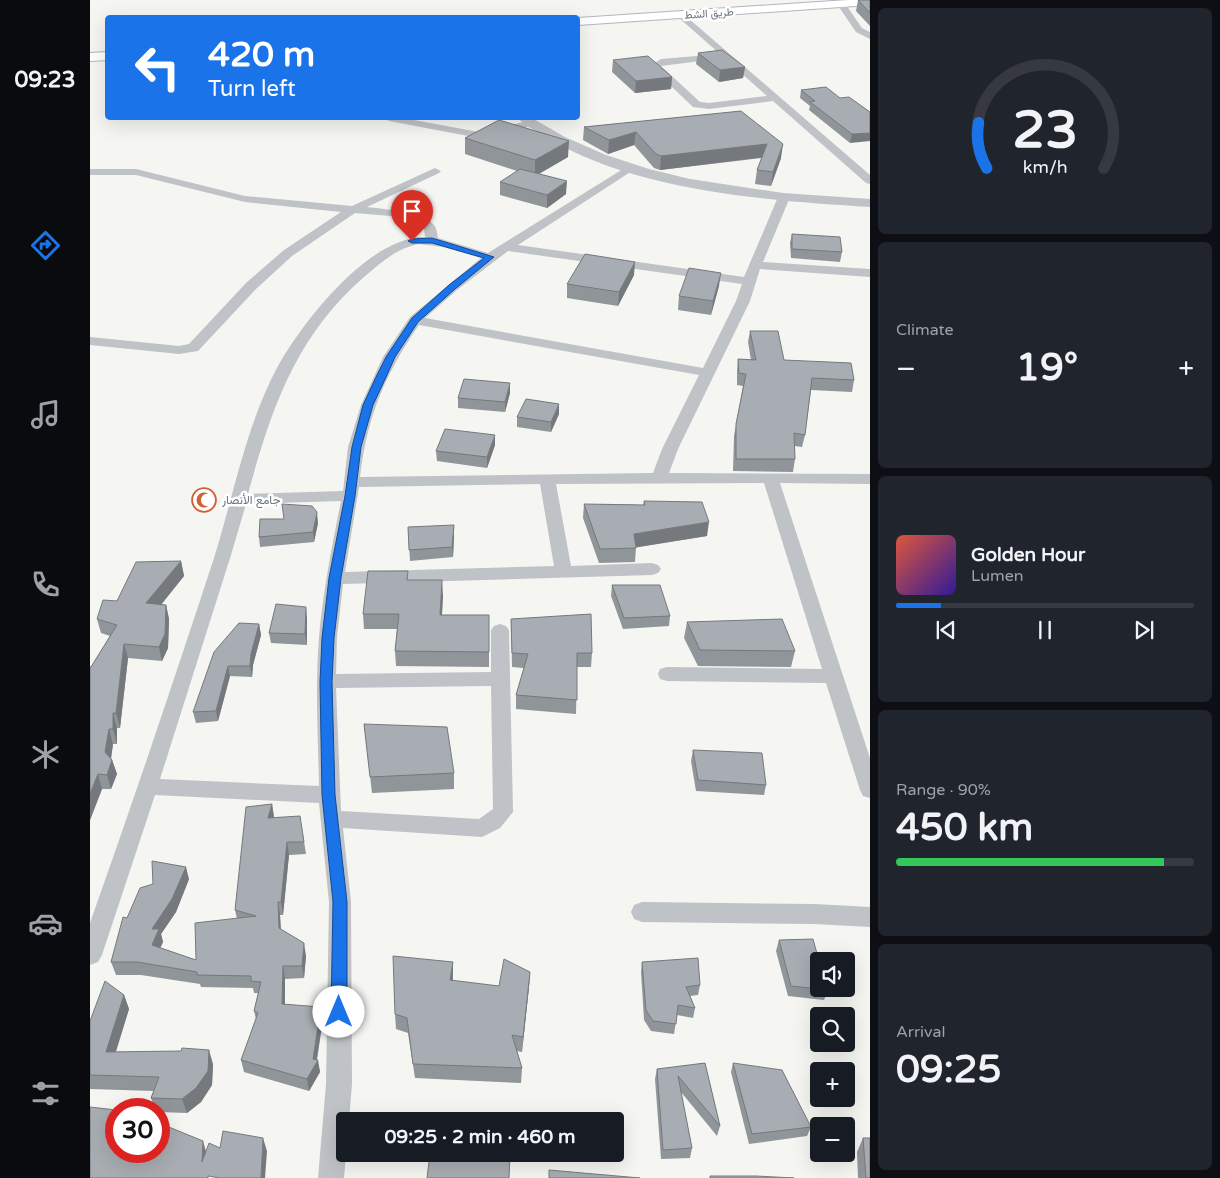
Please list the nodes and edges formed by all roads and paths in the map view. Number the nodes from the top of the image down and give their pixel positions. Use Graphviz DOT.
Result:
graph roads {
  1 [pos="870,2"];
  2 [pos="841,4"];
  3 [pos="681,15"];
  4 [pos="580,22"];
  5 [pos="870,36"];
  6 [pos="105,56"];
  7 [pos="728,56"];
  8 [pos="90,57"];
  9 [pos="776,98"];
  10 [pos="400,120"];
  11 [pos="528,120"];
  12 [pos="631,167"];
  13 [pos="435,171"];
  14 [pos="90,172"];
  15 [pos="870,182"];
  16 [pos="784,197"];
  17 [pos="870,203"];
  18 [pos="352,210"];
  19 [pos="432,241"];
  20 [pos="507,247"];
  21 [pos="490,257"];
  22 [pos="756,265"];
  23 [pos="870,273"];
  24 [pos="749,281"];
  25 [pos="415,320"];
  26 [pos="90,341"];
  27 [pos="709,373"];
  28 [pos="659,478"];
  29 [pos="770,479"];
  30 [pos="870,479"];
  31 [pos="547,480"];
  32 [pos="351,489"];
  33 [pos="240,499"];
  34 [pos="652,569"];
  35 [pos="563,572"];
  36 [pos="335,578"];
  37 [pos="500,630"];
  38 [pos="667,674"];
  39 [pos="832,676"];
  40 [pos="501,679"];
  41 [pos="326,682"];
  42 [pos="149,787"];
  43 [pos="870,790"];
  44 [pos="329,795"];
  45 [pos="331,819"];
  46 [pos="642,912"];
  47 [pos="870,916"];
  48 [pos="90,955"];
  49 [pos="331,1178"];
  1 -- 2 [label="main road, طريق الشط"];
  2 -- 3 [label="main road, طريق الشط"];
  2 -- 5 [label="street"];
  3 -- 4 [label="main road, طريق الشط"];
  3 -- 7 [label="street"];
  6 -- 8 [label="main road"];
  7 -- 9 [label="street"];
  7 -- 9 [label="street"];
  9 -- 15 [label="street"];
  10 -- 11 [label="street"];
  11 -- 12 [label="street"];
  12 -- 16 [label="street"];
  12 -- 20 [label="street"];
  13 -- 18 [label="street"];
  14 -- 18 [label="street"];
  16 -- 17 [label="street"];
  16 -- 22 [label="street"];
  18 -- 19 [label="street"];
  18 -- 26 [label="street"];
  19 -- 21 [label="street"];
  19 -- 33 [label="street"];
  20 -- 21 [label="street"];
  20 -- 24 [label="street"];
  21 -- 25 [label="street"];
  22 -- 23 [label="street"];
  22 -- 24 [label="street"];
  24 -- 27 [label="street"];
  25 -- 27 [label="street"];
  25 -- 32 [label="street"];
  27 -- 28 [label="street"];
  28 -- 29 [label="street"];
  28 -- 31 [label="street"];
  29 -- 30 [label="street"];
  29 -- 39 [label="street"];
  31 -- 32 [label="street"];
  31 -- 35 [label="street"];
  32 -- 33 [label="street"];
  32 -- 36 [label="street"];
  33 -- 42 [label="street"];
  34 -- 35 [label="street"];
  35 -- 36 [label="street"];
  36 -- 41 [label="street"];
  37 -- 40 [label="street"];
  38 -- 39 [label="street"];
  39 -- 43 [label="street"];
  40 -- 41 [label="street"];
  40 -- 45 [label="street"];
  41 -- 44 [label="street"];
  42 -- 44 [label="street"];
  42 -- 48 [label="street"];
  44 -- 45 [label="street"];
  45 -- 49 [label="street"];
  46 -- 47 [label="street"];
}
